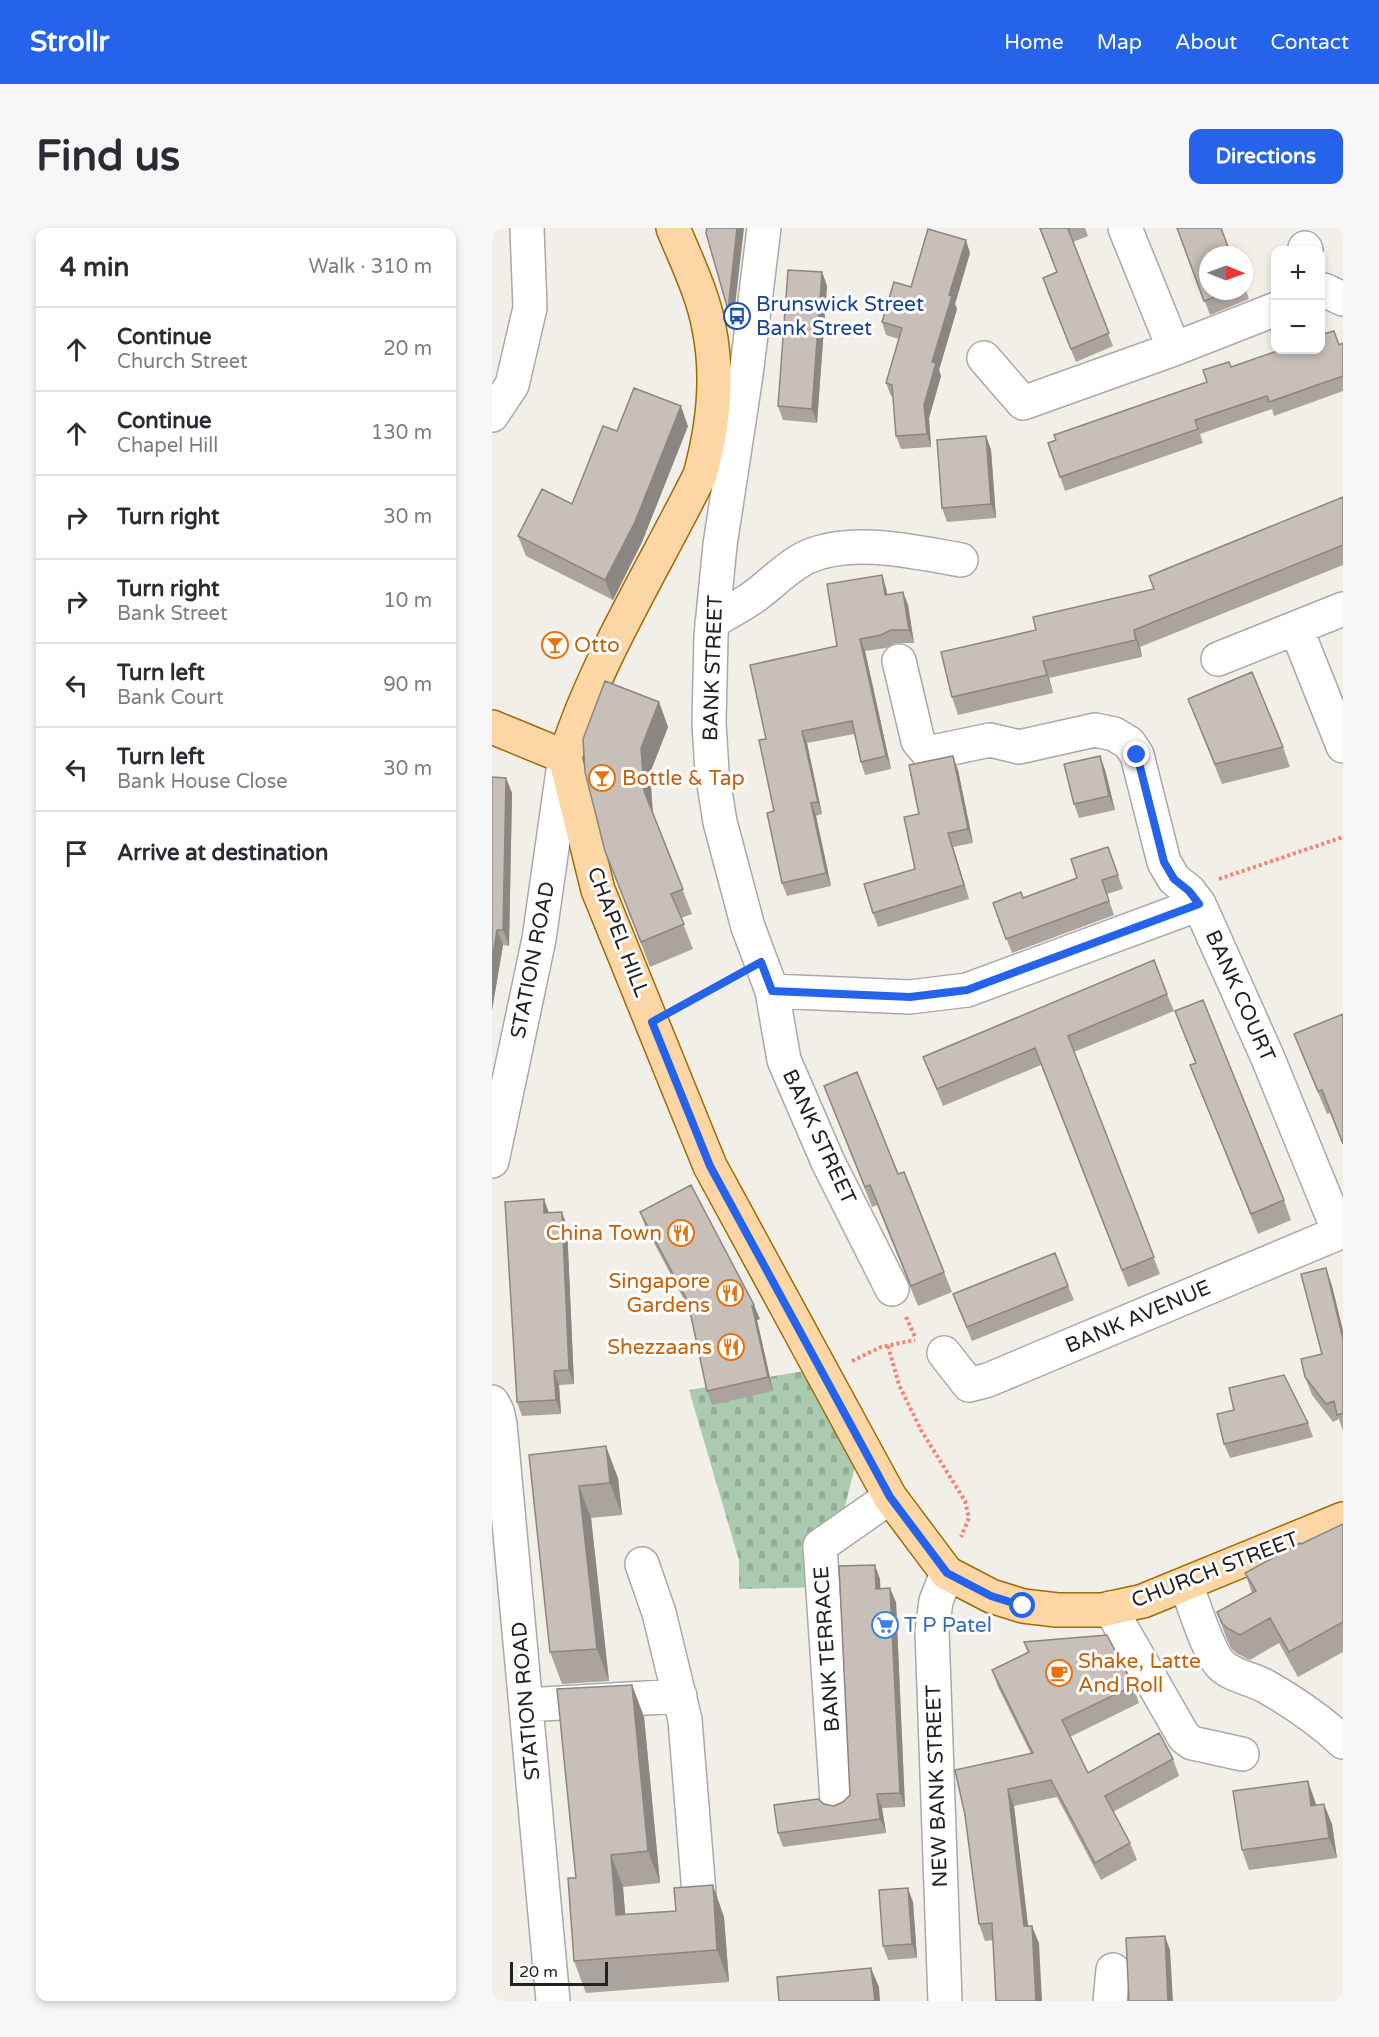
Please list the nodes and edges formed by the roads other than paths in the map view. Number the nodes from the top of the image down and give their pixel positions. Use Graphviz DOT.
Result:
graph roads {
  1 [pos="526,228"];
  2 [pos="673,228"];
  3 [pos="764,228"];
  4 [pos="1125,228"];
  5 [pos="1271,311"];
  6 [pos="1174,350"];
  7 [pos="984,358"];
  8 [pos="730,374"];
  9 [pos="492,416"];
  10 [pos="961,560"];
  11 [pos="1343,609"];
  12 [pos="712,622"];
  13 [pos="1296,628"];
  14 [pos="1218,659"];
  15 [pos="899,661"];
  16 [pos="492,728"];
  17 [pos="1343,746"];
  18 [pos="565,757"];
  19 [pos="1199,904"];
  20 [pos="766,976"];
  21 [pos="492,1161"];
  22 [pos="1341,1231"];
  23 [pos="892,1289"];
  24 [pos="944,1353"];
  25 [pos="492,1402"];
  26 [pos="890,1497"];
  27 [pos="1343,1519"];
  28 [pos="642,1563"];
  29 [pos="947,1573"];
  30 [pos="1186,1584"];
  31 [pos="1110,1608"];
  32 [pos="680,1696"];
  33 [pos="526,1705"];
  34 [pos="1343,1742"];
  35 [pos="1242,1754"];
  36 [pos="837,1801"];
  37 [pos="699,1893"];
  38 [pos="553,2001"];
  39 [pos="945,2001"];
  1 -- 9 [label="street"];
  2 -- 8 [label="main road"];
  3 -- 8 [label="street, BANK STREET"];
  4 -- 6 [label="street"];
  5 -- 6 [label="street"];
  6 -- 7 [label="street"];
  8 -- 12 [label="street, BANK STREET"];
  8 -- 18 [label="main road"];
  10 -- 12 [label="street"];
  11 -- 13 [label="street"];
  12 -- 20 [label="street, BANK STREET"];
  13 -- 14 [label="street"];
  13 -- 17 [label="street"];
  15 -- 19 [label="street"];
  16 -- 18 [label="main road"];
  18 -- 21 [label="street, STATION ROAD"];
  18 -- 26 [label="main road, CHAPEL HILL"];
  19 -- 20 [label="street, BANK COURT"];
  19 -- 22 [label="street, BANK COURT"];
  20 -- 23 [label="street, BANK STREET"];
  22 -- 24 [label="street, BANK AVENUE"];
  25 -- 33 [label="street, STATION ROAD"];
  26 -- 29 [label="main road, CHAPEL HILL"];
  26 -- 36 [label="street, BANK TERRACE"];
  27 -- 30 [label="main road, CHURCH STREET"];
  28 -- 32 [label="street"];
  29 -- 31 [label="main road, CHURCH STREET"];
  29 -- 39 [label="street, NEW BANK STREET"];
  30 -- 31 [label="main road, CHURCH STREET"];
  30 -- 34 [label="street"];
  31 -- 35 [label="street"];
  32 -- 33 [label="street"];
  32 -- 37 [label="street"];
  33 -- 38 [label="street, STATION ROAD"];
}
